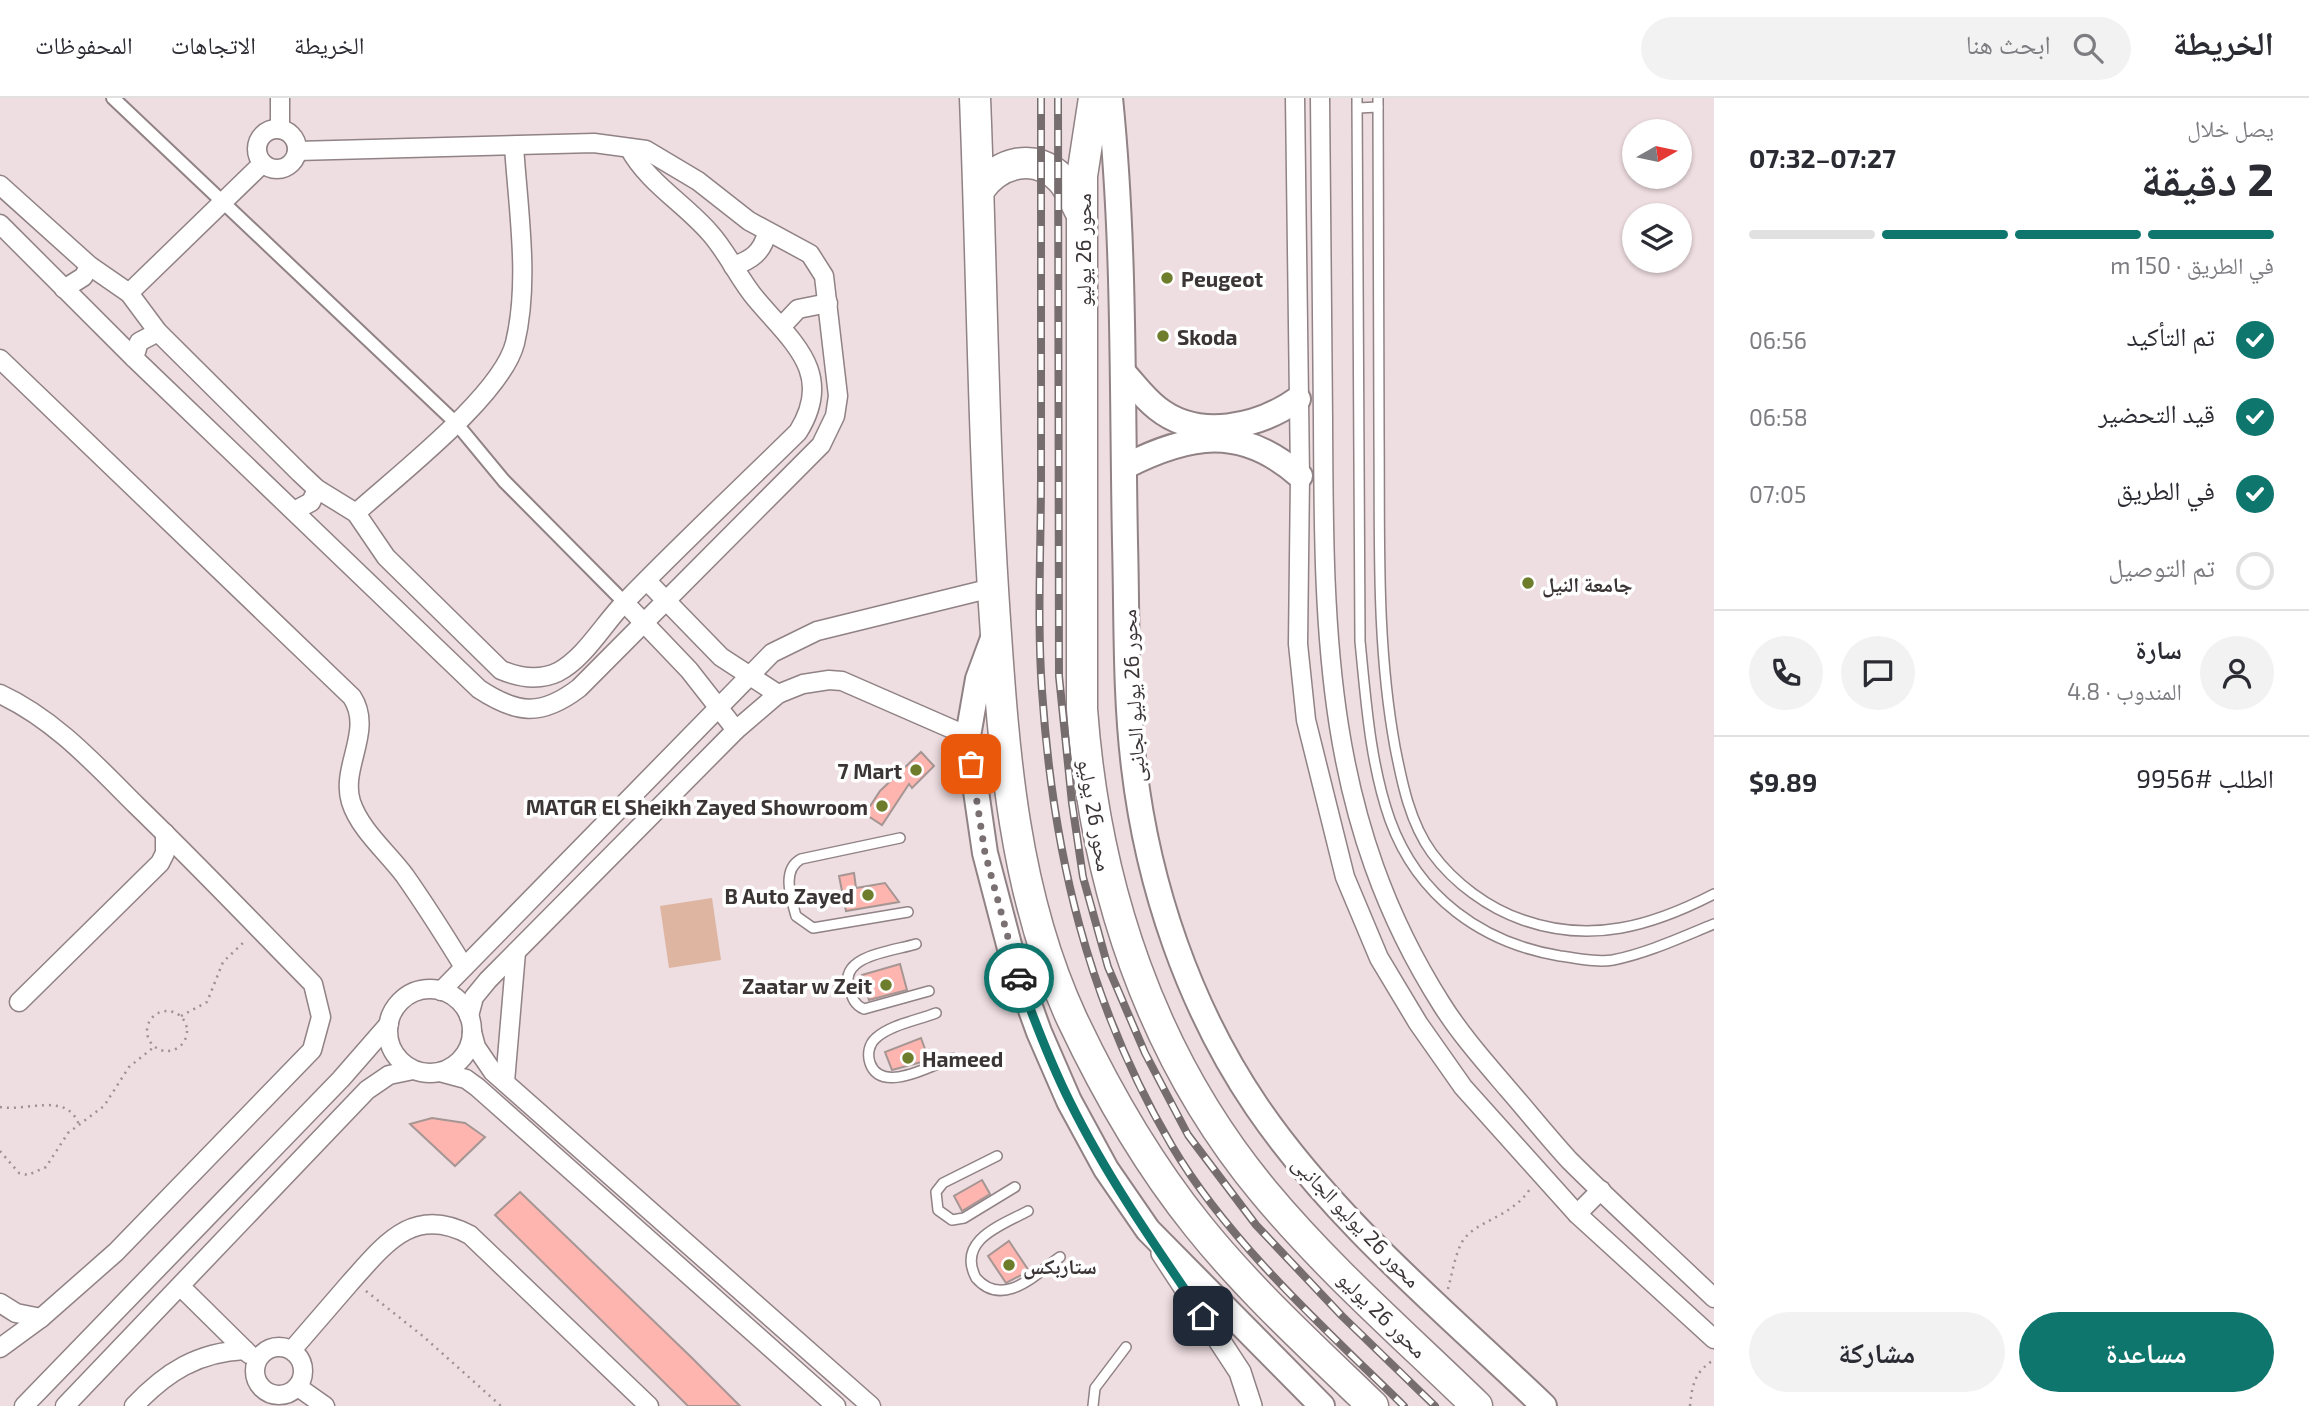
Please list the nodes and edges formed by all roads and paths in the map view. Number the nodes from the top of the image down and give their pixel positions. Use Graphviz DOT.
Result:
graph roads {
  1 [pos="280,98"];
  2 [pos="975,98"];
  3 [pos="1094,98"];
  4 [pos="1110,98"];
  5 [pos="1295,98"];
  6 [pos="1320,98"];
  7 [pos="121,101"];
  8 [pos="1378,102"];
  9 [pos="1358,103"];
  10 [pos="280,129"];
  11 [pos="514,146"];
  12 [pos="629,148"];
  13 [pos="297,151"];
  14 [pos="262,164"];
  15 [pos="0,185"];
  16 [pos="979,190"];
  17 [pos="222,203"];
  18 [pos="1081,213"];
  19 [pos="0,224"];
  20 [pos="767,233"];
  21 [pos="90,266"];
  22 [pos="733,266"];
  23 [pos="64,289"];
  24 [pos="129,293"];
  25 [pos="828,303"];
  26 [pos="782,326"];
  27 [pos="158,332"];
  28 [pos="134,358"];
  29 [pos="0,359"];
  30 [pos="1123,372"];
  31 [pos="1298,399"];
  32 [pos="456,423"];
  33 [pos="1124,467"];
  34 [pos="1300,475"];
  35 [pos="317,489"];
  36 [pos="294,511"];
  37 [pos="356,513"];
  38 [pos="386,557"];
  39 [pos="364,580"];
  40 [pos="646,581"];
  41 [pos="992,588"];
  42 [pos="665,601"];
  43 [pos="624,602"];
  44 [pos="644,623"];
  45 [pos="995,633"];
  46 [pos="750,673"];
  47 [pos="0,694"];
  48 [pos="778,694"];
  49 [pos="717,709"];
  50 [pos="736,730"];
  51 [pos="968,736"];
  52 [pos="165,833"];
  53 [pos="900,838"];
  54 [pos="192,860"];
  55 [pos="160,863"];
  56 [pos="1714,894"];
  57 [pos="908,912"];
  58 [pos="1714,924"];
  59 [pos="258,928"];
  60 [pos="915,944"];
  61 [pos="516,952"];
  62 [pos="464,967"];
  63 [pos="441,990"];
  64 [pos="929,991"];
  65 [pos="19,1002"];
  66 [pos="936,1013"];
  67 [pos="181,1016"];
  68 [pos="388,1024"];
  69 [pos="470,1024"];
  70 [pos="154,1047"];
  71 [pos="952,1058"];
  72 [pos="413,1070"];
  73 [pos="440,1072"];
  74 [pos="505,1083"];
  75 [pos="0,1107"];
  76 [pos="79,1125"];
  77 [pos="0,1151"];
  78 [pos="997,1156"];
  79 [pos="1569,1159"];
  80 [pos="1542,1178"];
  81 [pos="1015,1187"];
  82 [pos="1601,1189"];
  83 [pos="1028,1210"];
  84 [pos="1577,1214"];
  85 [pos="1148,1230"];
  86 [pos="1060,1257"];
  87 [pos="353,1280"];
  88 [pos="180,1286"];
  89 [pos="1714,1298"];
  90 [pos="2,1305"];
  91 [pos="1443,1309"];
  92 [pos="41,1318"];
  93 [pos="1714,1339"];
  94 [pos="4,1345"];
  95 [pos="1126,1347"];
  96 [pos="292,1350"];
  97 [pos="251,1356"];
  98 [pos="1714,1360"];
  99 [pos="298,1387"];
  100 [pos="24,1406"];
  101 [pos="65,1406"];
  102 [pos="134,1406"];
  103 [pos="325,1406"];
  104 [pos="501,1406"];
  105 [pos="649,1406"];
  106 [pos="836,1406"];
  107 [pos="871,1406"];
  108 [pos="1093,1406"];
  109 [pos="1251,1406"];
  110 [pos="1322,1406"];
  111 [pos="1373,1406"];
  112 [pos="1477,1406"];
  113 [pos="1544,1406"];
  114 [pos="1690,1406"];
  1 -- 10 [label="street"];
  2 -- 16 [label="highway"];
  3 -- 18 [label="highway, محور 26 يوليو"];
  4 -- 30 [label="main road, محور 26 يوليو الجانبى"];
  5 -- 31 [label="street"];
  6 -- 79 [label="street"];
  7 -- 17 [label="street"];
  8 -- 9 [label="lane"];
  8 -- 56 [label="lane"];
  9 -- 58 [label="lane"];
  10 -- 13 [label="street"];
  10 -- 14 [label="street"];
  11 -- 12 [label="street"];
  11 -- 13 [label="street"];
  11 -- 32 [label="street"];
  12 -- 20 [label="street"];
  12 -- 22 [label="street"];
  13 -- 14 [label="street"];
  14 -- 17 [label="street"];
  15 -- 21 [label="street"];
  16 -- 18 [label="highway"];
  16 -- 41 [label="highway"];
  17 -- 24 [label="street"];
  17 -- 32 [label="street"];
  18 -- 112 [label="highway, محور 26 يوليو"];
  19 -- 23 [label="street"];
  20 -- 22 [label="street"];
  20 -- 25 [label="street"];
  21 -- 23 [label="street"];
  21 -- 24 [label="street"];
  22 -- 26 [label="street"];
  23 -- 28 [label="street"];
  24 -- 27 [label="street"];
  25 -- 26 [label="street"];
  25 -- 42 [label="street"];
  26 -- 40 [label="street"];
  27 -- 28 [label="street"];
  27 -- 35 [label="street"];
  28 -- 36 [label="street"];
  29 -- 62 [label="street"];
  30 -- 31 [label="main road"];
  30 -- 33 [label="main road, محور 26 يوليو الجانبى"];
  31 -- 34 [label="street"];
  32 -- 37 [label="street"];
  32 -- 43 [label="street"];
  33 -- 34 [label="main road"];
  33 -- 91 [label="main road, محور 26 يوليو الجانبى"];
  34 -- 80 [label="street"];
  35 -- 36 [label="street"];
  35 -- 37 [label="street"];
  36 -- 39 [label="street"];
  37 -- 38 [label="street"];
  38 -- 39 [label="street"];
  38 -- 43 [label="street"];
  39 -- 44 [label="street"];
  40 -- 42 [label="street"];
  40 -- 43 [label="street"];
  41 -- 45 [label="highway"];
  41 -- 46 [label="street"];
  42 -- 44 [label="street"];
  42 -- 46 [label="street"];
  43 -- 44 [label="street"];
  44 -- 49 [label="street"];
  45 -- 51 [label="main road"];
  45 -- 111 [label="highway"];
  46 -- 48 [label="street"];
  46 -- 49 [label="street"];
  47 -- 52 [label="street"];
  48 -- 50 [label="street"];
  48 -- 51 [label="street"];
  49 -- 50 [label="street"];
  49 -- 62 [label="street"];
  50 -- 61 [label="street"];
  51 -- 85 [label="main road"];
  52 -- 54 [label="street"];
  52 -- 55 [label="street"];
  53 -- 57 [label="lane"];
  54 -- 55 [label="street"];
  54 -- 59 [label="street"];
  55 -- 65 [label="street"];
  59 -- 67 [label="path"];
  59 -- 92 [label="street"];
  60 -- 64 [label="lane"];
  61 -- 69 [label="street"];
  61 -- 74 [label="street"];
  62 -- 63 [label="street"];
  63 -- 68 [label="street"];
  63 -- 69 [label="street"];
  66 -- 71 [label="lane"];
  67 -- 70 [label="path"];
  67 -- 70 [label="path"];
  68 -- 72 [label="street"];
  68 -- 100 [label="street"];
  69 -- 73 [label="street"];
  69 -- 74 [label="street"];
  70 -- 76 [label="path"];
  72 -- 73 [label="street"];
  72 -- 88 [label="street"];
  73 -- 106 [label="street"];
  74 -- 107 [label="street"];
  75 -- 76 [label="path"];
  76 -- 77 [label="path"];
  78 -- 81 [label="lane"];
  79 -- 80 [label="street"];
  79 -- 82 [label="street"];
  80 -- 84 [label="street"];
  80 -- 91 [label="path"];
  82 -- 84 [label="street"];
  82 -- 89 [label="street"];
  83 -- 86 [label="lane"];
  84 -- 93 [label="street"];
  85 -- 109 [label="street"];
  85 -- 110 [label="main road"];
  87 -- 96 [label="street"];
  87 -- 104 [label="path"];
  87 -- 105 [label="street"];
  88 -- 97 [label="street"];
  88 -- 101 [label="street"];
  90 -- 92 [label="street"];
  90 -- 94 [label="street"];
  91 -- 113 [label="main road, محور 26 يوليو الجانبى"];
  92 -- 94 [label="street"];
  95 -- 108 [label="lane"];
  96 -- 97 [label="street"];
  96 -- 99 [label="street"];
  97 -- 99 [label="street"];
  97 -- 102 [label="street"];
  98 -- 114 [label="path"];
  99 -- 103 [label="street"];
}
